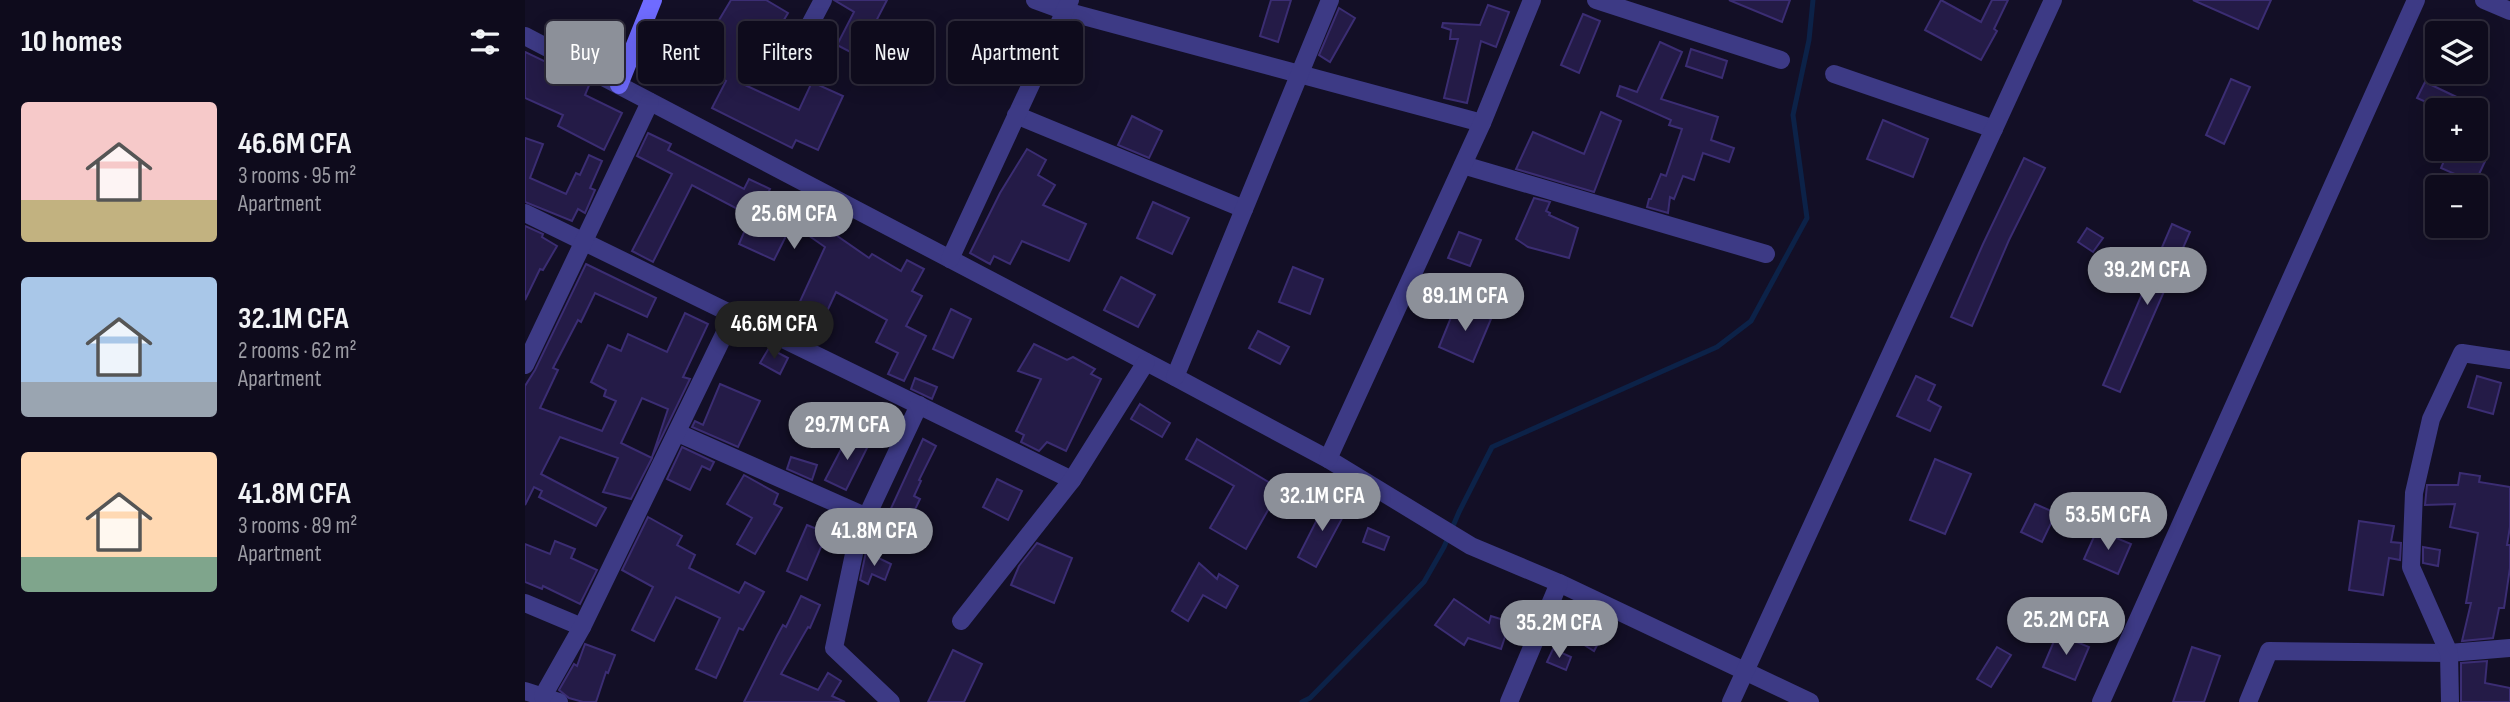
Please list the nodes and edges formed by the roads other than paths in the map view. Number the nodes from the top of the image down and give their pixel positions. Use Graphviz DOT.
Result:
graph roads {
  1 [pos="653,0"];
  2 [pos="823,0"];
  3 [pos="1035,0"];
  4 [pos="1330,0"];
  5 [pos="1532,0"];
  6 [pos="1596,0"];
  7 [pos="2053,0"];
  8 [pos="2416,0"];
  9 [pos="2484,0"];
  10 [pos="1067,5"];
  11 [pos="2510,11"];
  12 [pos="812,21"];
  13 [pos="525,36"];
  14 [pos="1781,60"];
  15 [pos="1834,74"];
  16 [pos="1298,75"];
  17 [pos="619,85"];
  18 [pos="650,102"];
  19 [pos="1016,116"];
  20 [pos="1482,124"];
  21 [pos="1994,129"];
  22 [pos="1463,165"];
  23 [pos="1244,209"];
  24 [pos="525,213"];
  25 [pos="584,240"];
  26 [pos="1766,254"];
  27 [pos="950,259"];
  28 [pos="734,314"];
  29 [pos="2510,360"];
  30 [pos="1146,362"];
  31 [pos="525,365"];
  32 [pos="1175,377"];
  33 [pos="919,405"];
  34 [pos="678,433"];
  35 [pos="1328,459"];
  36 [pos="1072,481"];
  37 [pos="867,517"];
  38 [pos="1559,583"];
  39 [pos="525,603"];
  40 [pos="961,621"];
  41 [pos="582,626"];
  42 [pos="2510,648"];
  43 [pos="2449,653"];
  44 [pos="1744,672"];
  45 [pos="525,691"];
  46 [pos="551,699"];
  47 [pos="891,702"];
  48 [pos="1509,702"];
  49 [pos="1731,702"];
  50 [pos="1810,702"];
  51 [pos="2101,702"];
  52 [pos="2248,702"];
  53 [pos="2450,702"];
  1 -- 17 [label="street"];
  2 -- 12 [label="street"];
  3 -- 10 [label="street"];
  4 -- 16 [label="street"];
  5 -- 20 [label="street"];
  6 -- 14 [label="street"];
  7 -- 21 [label="street"];
  8 -- 51 [label="street"];
  9 -- 11 [label="street"];
  10 -- 16 [label="street"];
  10 -- 19 [label="street"];
  13 -- 17 [label="street"];
  15 -- 21 [label="street"];
  16 -- 20 [label="street"];
  16 -- 23 [label="street"];
  17 -- 18 [label="street"];
  18 -- 25 [label="street"];
  18 -- 27 [label="street"];
  19 -- 23 [label="street"];
  19 -- 27 [label="street"];
  20 -- 22 [label="street"];
  21 -- 44 [label="street"];
  22 -- 26 [label="street"];
  22 -- 35 [label="street"];
  23 -- 32 [label="street"];
  24 -- 25 [label="street"];
  25 -- 28 [label="street"];
  25 -- 31 [label="street"];
  27 -- 30 [label="street"];
  28 -- 33 [label="street"];
  28 -- 34 [label="street"];
  29 -- 43 [label="street"];
  30 -- 32 [label="street"];
  30 -- 36 [label="street"];
  32 -- 35 [label="street"];
  33 -- 36 [label="street"];
  33 -- 37 [label="street"];
  34 -- 37 [label="street"];
  34 -- 41 [label="street"];
  35 -- 38 [label="street"];
  36 -- 40 [label="street"];
  37 -- 47 [label="street"];
  38 -- 44 [label="street"];
  38 -- 48 [label="street"];
  39 -- 41 [label="street"];
  41 -- 46 [label="street"];
  42 -- 43 [label="street"];
  43 -- 52 [label="street"];
  43 -- 53 [label="street"];
  44 -- 49 [label="street"];
  44 -- 50 [label="street"];
  45 -- 46 [label="street"];
}
